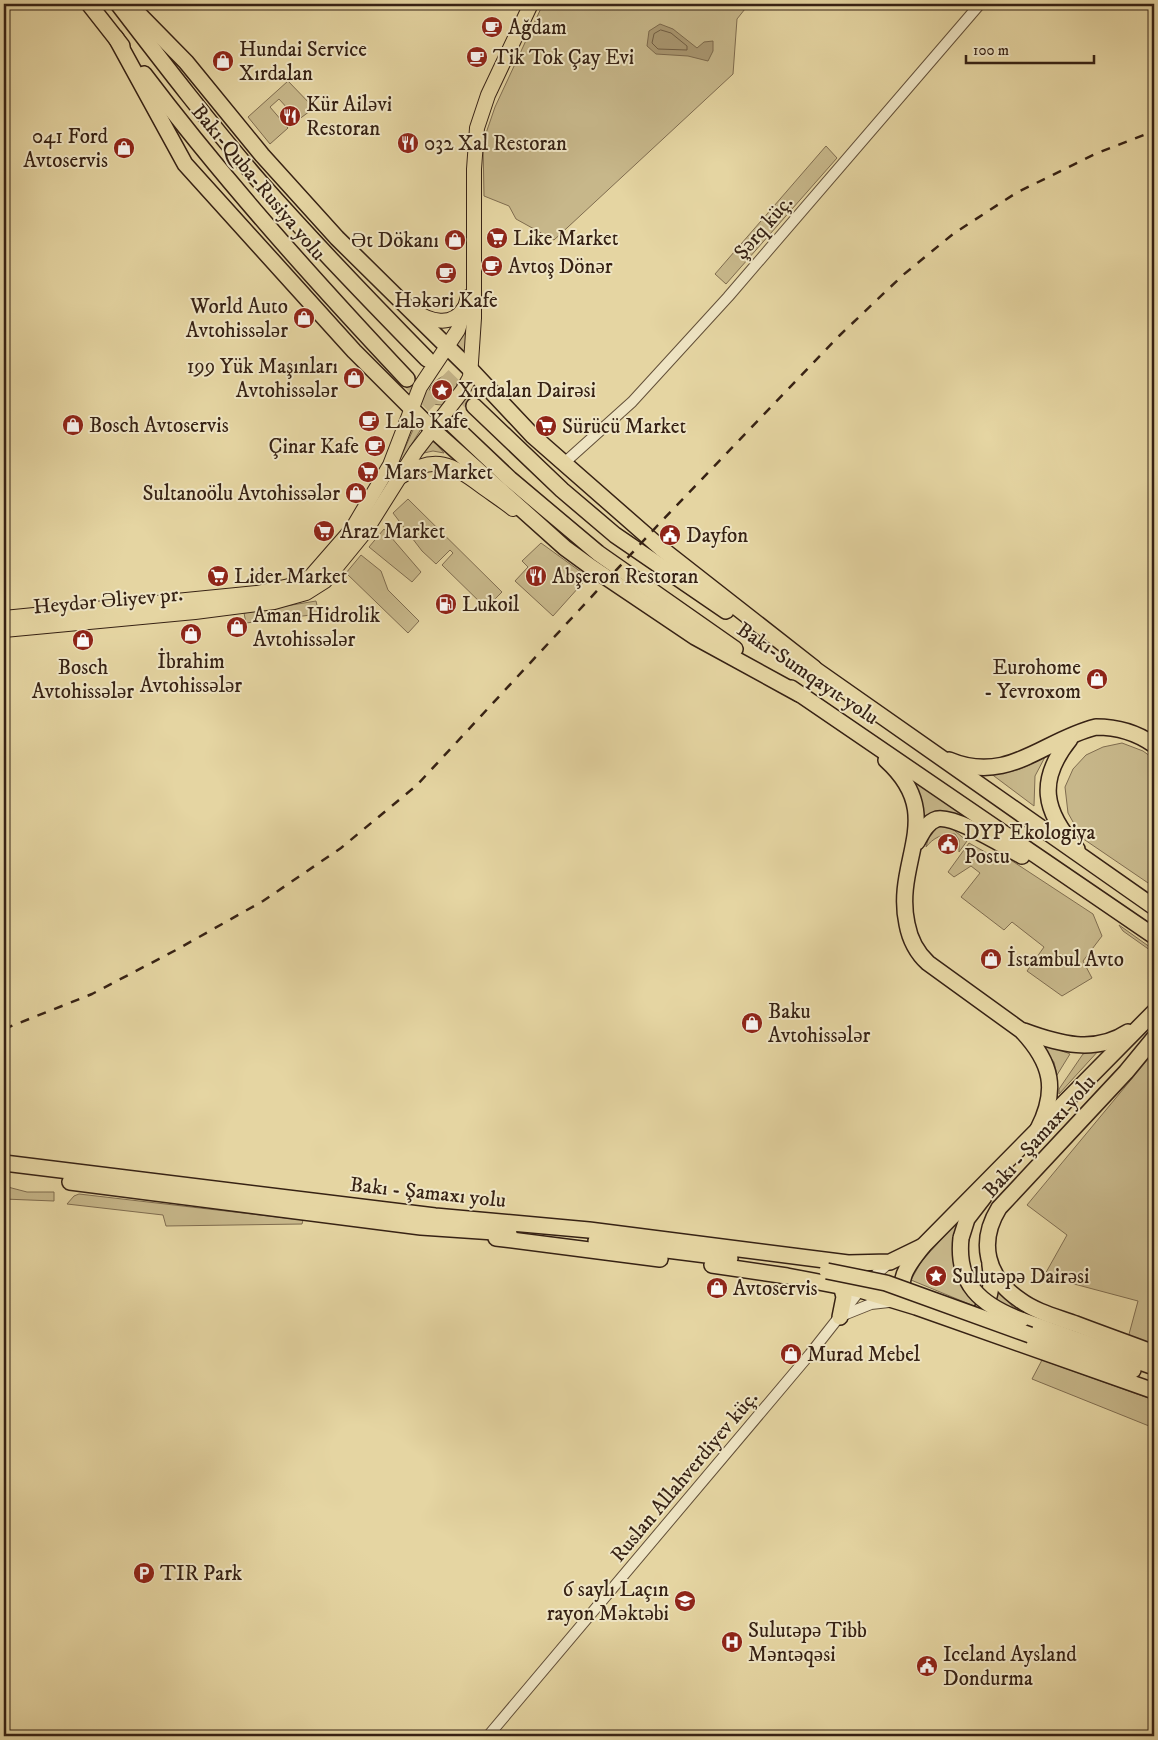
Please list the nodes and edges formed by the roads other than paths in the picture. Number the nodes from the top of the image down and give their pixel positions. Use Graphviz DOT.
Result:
graph roads {
  1 [pos="89,4"];
  2 [pos="118,4"];
  3 [pos="129,4"];
  4 [pos="530,4"];
  5 [pos="980,4"];
  6 [pos="116,38"];
  7 [pos="475,264"];
  8 [pos="381,284"];
  9 [pos="467,303"];
  10 [pos="448,348"];
  11 [pos="427,359"];
  12 [pos="472,371"];
  13 [pos="407,379"];
  14 [pos="474,406"];
  15 [pos="411,408"];
  16 [pos="454,425"];
  17 [pos="432,429"];
  18 [pos="564,464"];
  19 [pos="397,479"];
  20 [pos="351,540"];
  21 [pos="565,548"];
  22 [pos="4,618"];
  23 [pos="4,630"];
  24 [pos="814,668"];
  25 [pos="799,694"];
  26 [pos="856,732"];
  27 [pos="1073,735"];
  28 [pos="1154,745"];
  29 [pos="927,750"];
  30 [pos="914,848"];
  31 [pos="1093,867"];
  32 [pos="1094,895"];
  33 [pos="1154,908"];
  34 [pos="1154,936"];
  35 [pos="1151,1015"];
  36 [pos="1022,1031"];
  37 [pos="1154,1038"];
  38 [pos="1038,1129"];
  39 [pos="4,1164"];
  40 [pos="4,1174"];
  41 [pos="421,1227"];
  42 [pos="923,1246"];
  43 [pos="988,1256"];
  44 [pos="890,1262"];
  45 [pos="848,1263"];
  46 [pos="841,1285"];
  47 [pos="860,1290"];
  48 [pos="900,1302"];
  49 [pos="916,1307"];
  50 [pos="840,1317"];
  51 [pos="946,1318"];
  52 [pos="1154,1353"];
  53 [pos="1154,1367"];
  54 [pos="1154,1377"];
  55 [pos="1154,1391"];
  56 [pos="488,1736"];
  1 -- 6 [label="highway, Bakı-Quba-Rusiya yolu"];
  2 -- 11 [label="highway, Bakı-Quba-Rusiya yolu"];
  3 -- 8 [label="highway"];
  4 -- 7 [label="main road"];
  5 -- 18 [label="street, Şərq küç."];
  6 -- 13 [label="highway, Bakı-Quba-Rusiya yolu"];
  6 -- 15 [label="highway"];
  7 -- 9 [label="main road"];
  7 -- 12 [label="main road"];
  8 -- 9 [label="main road"];
  8 -- 10 [label="highway"];
  9 -- 10 [label="main road"];
  10 -- 12 [label="highway"];
  10 -- 15 [label="main road"];
  12 -- 17 [label="main road"];
  12 -- 18 [label="highway"];
  14 -- 24 [label="highway, Bakı-Sumqayıt yolu"];
  15 -- 17 [label="highway"];
  15 -- 20 [label="main road, Heydər Əliyev pr."];
  16 -- 25 [label="highway, Bakı-Sumqayıt yolu"];
  17 -- 19 [label="main road, Heydər Əliyev pr."];
  17 -- 21 [label="highway"];
  18 -- 24 [label="highway"];
  19 -- 20 [label="main road, Heydər Əliyev pr."];
  19 -- 21 [label="main road"];
  20 -- 22 [label="main road, Heydər Əliyev pr."];
  20 -- 23 [label="main road, Heydər Əliyev pr."];
  21 -- 25 [label="highway"];
  24 -- 29 [label="highway, Bakı-Sumqayıt yolu"];
  25 -- 26 [label="highway, Bakı-Sumqayıt yolu"];
  26 -- 30 [label="highway"];
  26 -- 32 [label="highway, Bakı-Sumqayıt yolu"];
  27 -- 28 [label="highway"];
  27 -- 29 [label="highway"];
  27 -- 31 [label="highway"];
  29 -- 31 [label="highway, Bakı-Sumqayıt yolu"];
  30 -- 32 [label="highway"];
  30 -- 36 [label="highway"];
  31 -- 33 [label="highway, Bakı-Sumqayıt yolu"];
  32 -- 34 [label="highway, Bakı-Sumqayıt yolu"];
  35 -- 36 [label="highway"];
  35 -- 38 [label="highway, Bakı - Şamaxı yolu"];
  35 -- 53 [label="highway, bridge"];
  36 -- 38 [label="highway"];
  37 -- 43 [label="highway, Bakı - Şamaxı yolu"];
  38 -- 42 [label="highway, Bakı - Şamaxı yolu"];
  39 -- 45 [label="highway, Bakı - Şamaxı yolu"];
  40 -- 41 [label="highway, Bakı - Şamaxı yolu"];
  41 -- 46 [label="highway, Bakı - Şamaxı yolu"];
  41 -- 54 [label="highway, Bakı - Şamaxı yolu, bridge"];
  42 -- 44 [label="highway"];
  42 -- 49 [label="highway"];
  43 -- 51 [label="highway, Bakı - Şamaxı yolu"];
  43 -- 52 [label="highway"];
  44 -- 45 [label="highway, Bakı - Şamaxı yolu"];
  44 -- 47 [label="street, Ruslan Allahverdiyev küç."];
  45 -- 46 [label="highway"];
  46 -- 47 [label="highway, Bakı - Şamaxı yolu"];
  46 -- 50 [label="highway"];
  47 -- 48 [label="highway, Bakı - Şamaxı yolu"];
  47 -- 50 [label="street, Ruslan Allahverdiyev küç."];
  48 -- 49 [label="highway, Bakı - Şamaxı yolu"];
  48 -- 50 [label="street"];
  49 -- 51 [label="highway, Bakı - Şamaxı yolu"];
  50 -- 56 [label="street, Ruslan Allahverdiyev küç."];
  51 -- 55 [label="highway, Bakı - Şamaxı yolu"];
}
